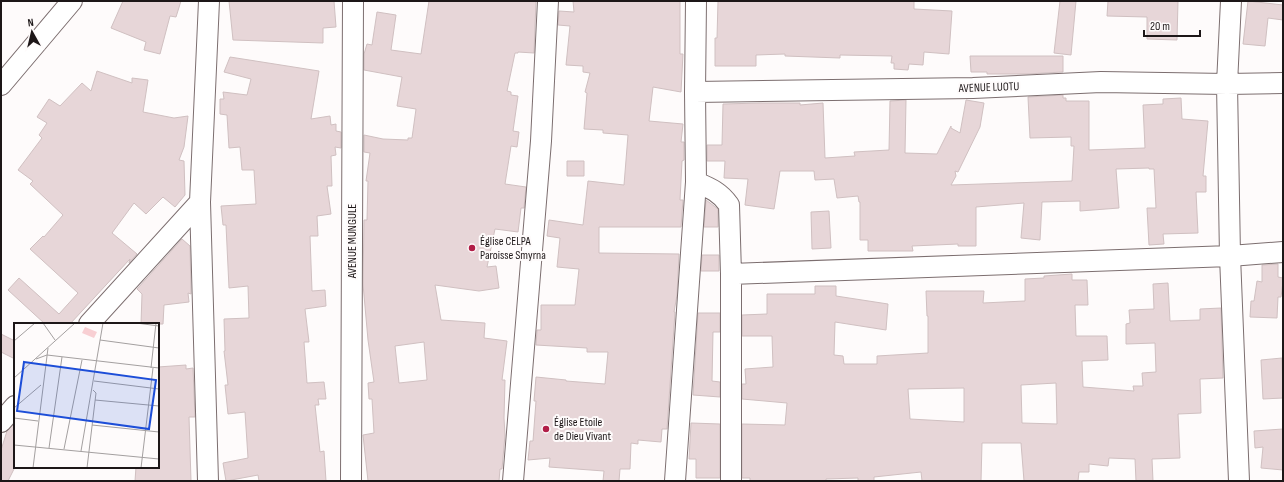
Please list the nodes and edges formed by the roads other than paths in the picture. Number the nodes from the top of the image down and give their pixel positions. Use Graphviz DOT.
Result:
graph roads {
  1 [pos="72,1"];
  2 [pos="209,1"];
  3 [pos="353,1"];
  4 [pos="548,1"];
  5 [pos="696,1"];
  6 [pos="1231,1"];
  7 [pos="1283,83"];
  8 [pos="1227,84"];
  9 [pos="1,85"];
  10 [pos="694,92"];
  11 [pos="696,182"];
  12 [pos="200,202"];
  13 [pos="1283,252"];
  14 [pos="1230,256"];
  15 [pos="731,274"];
  16 [pos="90,323"];
  17 [pos="14,407"];
  18 [pos="1,422"];
  19 [pos="208,481"];
  20 [pos="351,481"];
  21 [pos="513,481"];
  22 [pos="675,481"];
  23 [pos="731,481"];
  24 [pos="1239,481"];
  1 -- 9 [label="street"];
  2 -- 12 [label="street"];
  3 -- 20 [label="street, AVENUE MUNGULE"];
  4 -- 21 [label="street"];
  5 -- 10 [label="street"];
  6 -- 8 [label="street"];
  7 -- 8 [label="street, AVENUE LUOTU"];
  8 -- 10 [label="street, AVENUE LUOTU"];
  8 -- 14 [label="street"];
  10 -- 11 [label="street"];
  11 -- 15 [label="street"];
  11 -- 22 [label="street"];
  12 -- 16 [label="street"];
  12 -- 19 [label="street"];
  13 -- 14 [label="street"];
  14 -- 15 [label="street"];
  14 -- 24 [label="street"];
  15 -- 23 [label="street"];
  17 -- 18 [label="street"];
}
